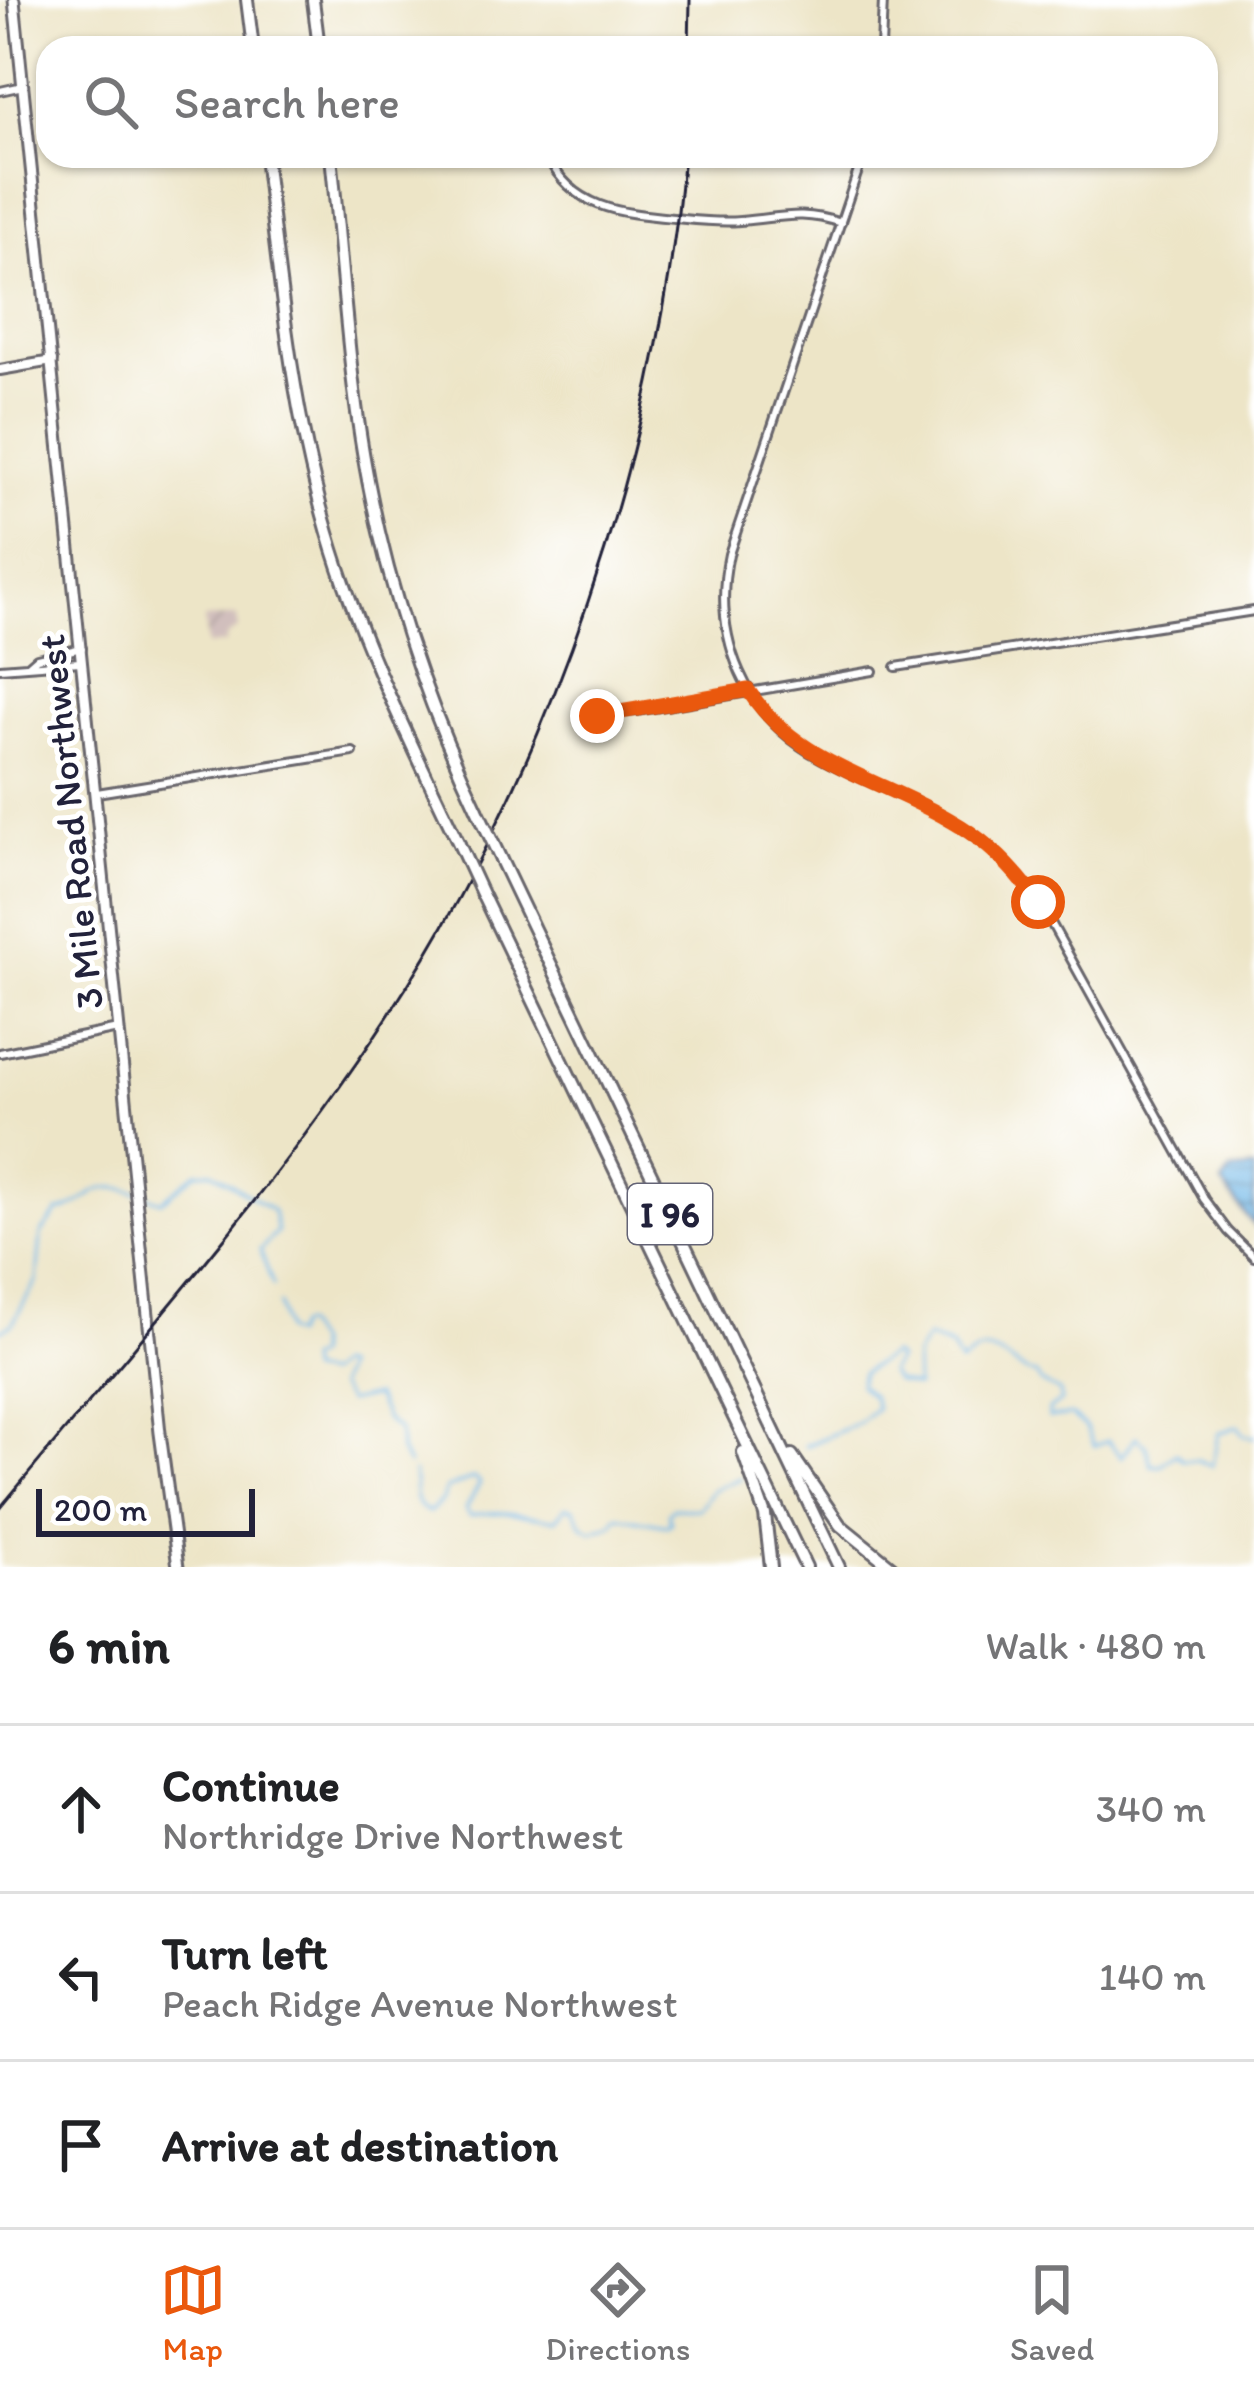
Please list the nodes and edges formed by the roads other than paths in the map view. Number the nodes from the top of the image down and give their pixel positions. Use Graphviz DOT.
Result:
graph roads {
  1 [pos="14,0"];
  2 [pos="248,0"];
  3 [pos="314,0"];
  4 [pos="883,0"];
  5 [pos="252,36"];
  6 [pos="318,36"];
  7 [pos="882,36"];
  8 [pos="23,86"];
  9 [pos="0,91"];
  10 [pos="266,168"];
  11 [pos="332,168"];
  12 [pos="554,168"];
  13 [pos="859,168"];
  14 [pos="841,224"];
  15 [pos="52,361"];
  16 [pos="0,370"];
  17 [pos="1254,610"];
  18 [pos="82,648"];
  19 [pos="83,661"];
  20 [pos="29,665"];
  21 [pos="896,667"];
  22 [pos="0,668"];
  23 [pos="873,670"];
  24 [pos="748,690"];
  25 [pos="580,716"];
  26 [pos="353,752"];
  27 [pos="97,793"];
  28 [pos="121,1028"];
  29 [pos="0,1053"];
  30 [pos="1254,1257"];
  31 [pos="709,1365"];
  32 [pos="756,1393"];
  33 [pos="178,1567"];
  34 [pos="772,1567"];
  35 [pos="806,1567"];
  36 [pos="839,1567"];
  37 [pos="892,1567"];
  1 -- 8 [label="main road, 3 Mile Road Northwest"];
  2 -- 5 [label="highway"];
  3 -- 6 [label="highway"];
  4 -- 7 [label="street"];
  8 -- 9 [label="street"];
  8 -- 15 [label="main road, 3 Mile Road Northwest"];
  10 -- 31 [label="highway, I 96, bridge"];
  11 -- 32 [label="highway, I 96, bridge"];
  12 -- 14 [label="street"];
  13 -- 14 [label="street"];
  14 -- 24 [label="street"];
  15 -- 16 [label="street"];
  15 -- 18 [label="main road, 3 Mile Road Northwest"];
  17 -- 21 [label="street"];
  18 -- 19 [label="main road, 3 Mile Road Northwest"];
  18 -- 20 [label="street"];
  19 -- 20 [label="street"];
  19 -- 27 [label="main road, 3 Mile Road Northwest"];
  20 -- 22 [label="street"];
  23 -- 24 [label="street"];
  24 -- 25 [label="street"];
  24 -- 30 [label="street"];
  26 -- 27 [label="street"];
  27 -- 28 [label="main road, 3 Mile Road Northwest"];
  28 -- 29 [label="street"];
  28 -- 33 [label="main road, 3 Mile Road Northwest"];
  31 -- 34 [label="highway"];
  31 -- 35 [label="highway, I 96"];
  32 -- 36 [label="highway, I 96"];
  32 -- 37 [label="highway"];
}
